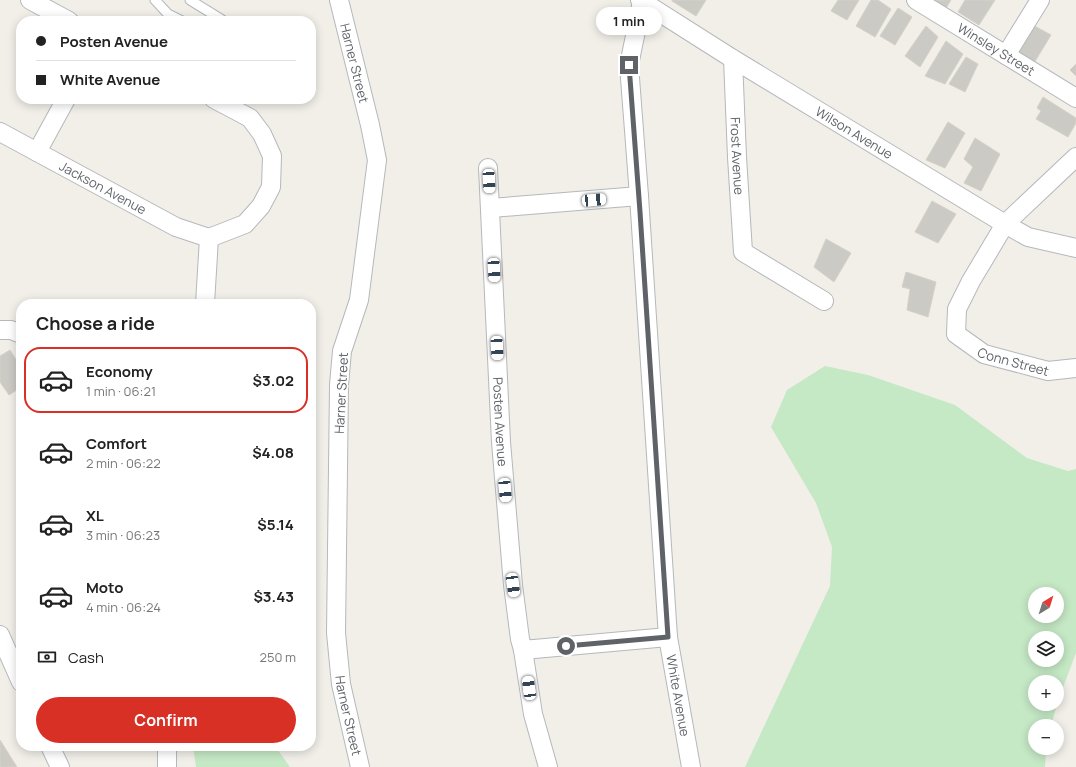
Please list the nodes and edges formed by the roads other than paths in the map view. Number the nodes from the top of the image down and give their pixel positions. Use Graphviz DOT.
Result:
graph roads {
  1 [pos="30,0"];
  2 [pos="155,0"];
  3 [pos="190,0"];
  4 [pos="339,0"];
  5 [pos="916,0"];
  6 [pos="1040,0"];
  7 [pos="641,1"];
  8 [pos="60,16"];
  9 [pos="172,16"];
  10 [pos="216,16"];
  11 [pos="1006,55"];
  12 [pos="733,59"];
  13 [pos="1076,98"];
  14 [pos="63,104"];
  15 [pos="223,104"];
  16 [pos="0,132"];
  17 [pos="37,152"];
  18 [pos="1076,157"];
  19 [pos="488,168"];
  20 [pos="639,196"];
  21 [pos="491,208"];
  22 [pos="1005,224"];
  23 [pos="209,238"];
  24 [pos="1076,248"];
  25 [pos="205,299"];
  26 [pos="824,302"];
  27 [pos="0,330"];
  28 [pos="16,332"];
  29 [pos="1076,368"];
  30 [pos="0,635"];
  31 [pos="668,637"];
  32 [pos="523,650"];
  33 [pos="16,671"];
  34 [pos="52,751"];
  35 [pos="167,751"];
  36 [pos="60,767"];
  37 [pos="167,767"];
  38 [pos="360,767"];
  39 [pos="548,767"];
  40 [pos="691,767"];
  1 -- 8 [label="street"];
  2 -- 9 [label="lane"];
  3 -- 10 [label="lane"];
  4 -- 38 [label="street, Harner Street"];
  5 -- 11 [label="street, Winsley Street"];
  6 -- 11 [label="street"];
  7 -- 12 [label="street, Wilson Avenue"];
  7 -- 20 [label="street, White Avenue"];
  11 -- 13 [label="street, Winsley Street"];
  12 -- 22 [label="street, Wilson Avenue"];
  12 -- 26 [label="street, Frost Avenue"];
  14 -- 17 [label="street"];
  15 -- 23 [label="street"];
  16 -- 17 [label="street, Jackson Avenue"];
  17 -- 23 [label="street, Jackson Avenue"];
  18 -- 22 [label="street"];
  19 -- 21 [label="street, Posten Avenue"];
  20 -- 21 [label="street"];
  20 -- 31 [label="street, White Avenue"];
  21 -- 32 [label="street, Posten Avenue"];
  22 -- 24 [label="street, Wilson Avenue"];
  22 -- 29 [label="street, Conn Street"];
  23 -- 25 [label="street"];
  27 -- 28 [label="street"];
  30 -- 33 [label="street"];
  31 -- 32 [label="street"];
  31 -- 40 [label="street, White Avenue"];
  32 -- 39 [label="street, Posten Avenue"];
  34 -- 36 [label="street"];
  35 -- 37 [label="street"];
}
